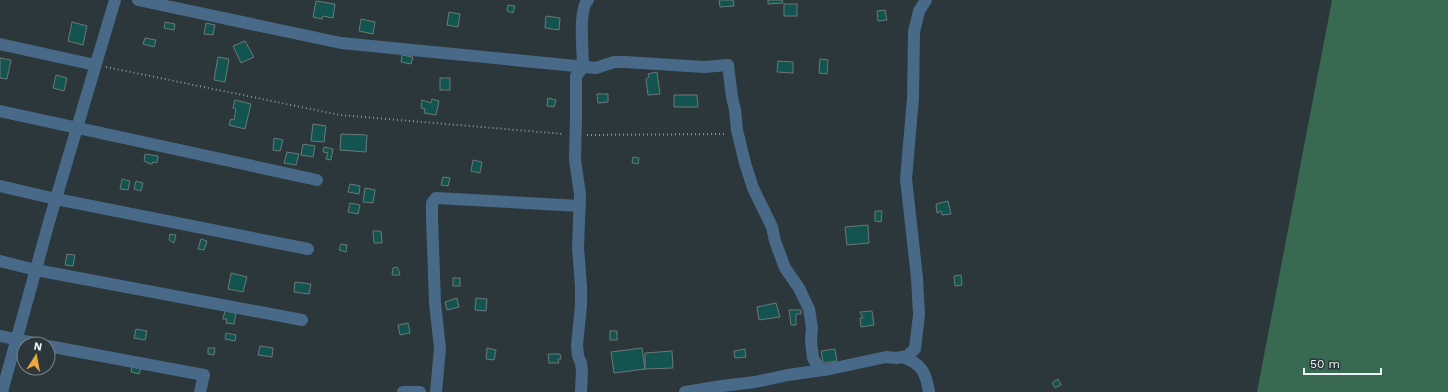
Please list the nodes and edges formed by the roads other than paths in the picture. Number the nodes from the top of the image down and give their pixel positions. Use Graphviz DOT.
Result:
graph roads {
  1 [pos="115,0"];
  2 [pos="138,0"];
  3 [pos="588,0"];
  4 [pos="926,0"];
  5 [pos="0,44"];
  6 [pos="95,65"];
  7 [pos="580,71"];
  8 [pos="0,111"];
  9 [pos="76,128"];
  10 [pos="317,180"];
  11 [pos="0,186"];
  12 [pos="56,199"];
  13 [pos="580,206"];
  14 [pos="308,249"];
  15 [pos="0,261"];
  16 [pos="36,270"];
  17 [pos="302,320"];
  18 [pos="0,336"];
  19 [pos="18,336"];
  20 [pos="16,340"];
  21 [pos="16,343"];
  22 [pos="56,347"];
  23 [pos="902,357"];
  24 [pos="820,370"];
  25 [pos="2,392"];
  26 [pos="200,392"];
  27 [pos="403,392"];
  28 [pos="420,392"];
  29 [pos="436,392"];
  30 [pos="582,392"];
  31 [pos="589,392"];
  32 [pos="685,392"];
  33 [pos="929,392"];
  1 -- 6 [label="street"];
  2 -- 7 [label="street"];
  3 -- 7 [label="street"];
  4 -- 23 [label="street"];
  5 -- 6 [label="street"];
  6 -- 9 [label="street"];
  7 -- 13 [label="street"];
  7 -- 24 [label="street"];
  8 -- 9 [label="street"];
  9 -- 10 [label="street"];
  9 -- 12 [label="street"];
  11 -- 12 [label="street"];
  12 -- 14 [label="street"];
  12 -- 16 [label="street"];
  13 -- 29 [label="street"];
  13 -- 30 [label="street"];
  15 -- 16 [label="street"];
  16 -- 17 [label="street"];
  16 -- 19 [label="street"];
  18 -- 20 [label="street"];
  21 -- 25 [label="street"];
  22 -- 26 [label="street"];
  23 -- 24 [label="street"];
  23 -- 33 [label="street"];
  24 -- 32 [label="street"];
  27 -- 28 [label="street"];
  30 -- 31 [label="street"];
}
